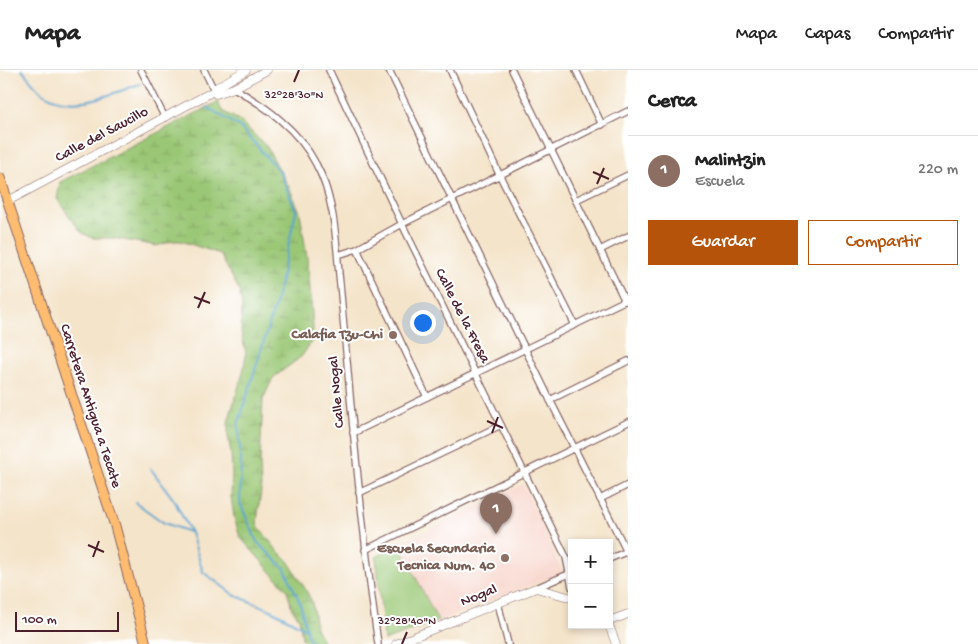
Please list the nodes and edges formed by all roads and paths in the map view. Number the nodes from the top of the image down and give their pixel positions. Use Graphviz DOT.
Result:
graph roads {
  1 [pos="141,70"];
  2 [pos="204,70"];
  3 [pos="246,70"];
  4 [pos="267,70"];
  5 [pos="329,70"];
  6 [pos="389,70"];
  7 [pos="450,70"];
  8 [pos="512,70"];
  9 [pos="576,70"];
  10 [pos="234,88"];
  11 [pos="213,92"];
  12 [pos="628,111"];
  13 [pos="165,118"];
  14 [pos="602,125"];
  15 [pos="551,150"];
  16 [pos="628,175"];
  17 [pos="500,176"];
  18 [pos="0,178"];
  19 [pos="2,190"];
  20 [pos="453,199"];
  21 [pos="576,200"];
  22 [pos="8,201"];
  23 [pos="402,224"];
  24 [pos="628,236"];
  25 [pos="357,249"];
  26 [pos="600,250"];
  27 [pos="338,255"];
  28 [pos="626,300"];
  29 [pos="575,325"];
  30 [pos="526,349"];
  31 [pos="628,361"];
  32 [pos="476,373"];
  33 [pos="426,397"];
  34 [pos="550,400"];
  35 [pos="628,422"];
  36 [pos="501,425"];
  37 [pos="353,433"];
  38 [pos="575,448"];
  39 [pos="525,473"];
  40 [pos="628,485"];
  41 [pos="359,493"];
  42 [pos="600,498"];
  43 [pos="365,550"];
  44 [pos="628,552"];
  45 [pos="613,558"];
  46 [pos="568,566"];
  47 [pos="568,575"];
  48 [pos="536,588"];
  49 [pos="568,597"];
  50 [pos="498,603"];
  51 [pos="628,614"];
  52 [pos="613,620"];
  53 [pos="610,629"];
  54 [pos="146,644"];
  55 [pos="378,644"];
  56 [pos="396,644"];
  57 [pos="508,644"];
  58 [pos="616,644"];
  1 -- 13 [label="street"];
  2 -- 11 [label="street"];
  3 -- 11 [label="street, Calle del Saucillo"];
  4 -- 10 [label="street, Calle del Saucillo"];
  5 -- 23 [label="street, Calle de la Fresa"];
  6 -- 20 [label="street"];
  7 -- 17 [label="street"];
  8 -- 15 [label="street"];
  9 -- 14 [label="street"];
  10 -- 11 [label="street, Calle del Saucillo"];
  10 -- 27 [label="street, Calle Nogal"];
  11 -- 13 [label="street, Calle del Saucillo"];
  12 -- 14 [label="street"];
  13 -- 22 [label="street, Calle del Saucillo"];
  14 -- 15 [label="street"];
  15 -- 17 [label="street"];
  15 -- 21 [label="street"];
  16 -- 21 [label="street"];
  17 -- 20 [label="street"];
  17 -- 29 [label="street"];
  18 -- 19 [label="main road, Carretera Antigua a Tecate"];
  19 -- 22 [label="main road, Carretera Antigua a Tecate"];
  20 -- 23 [label="street"];
  20 -- 30 [label="street"];
  21 -- 26 [label="street"];
  22 -- 54 [label="main road, Carretera Antigua a Tecate"];
  23 -- 25 [label="street"];
  23 -- 32 [label="street, Calle de la Fresa"];
  24 -- 26 [label="street"];
  25 -- 27 [label="street"];
  25 -- 33 [label="street"];
  26 -- 28 [label="street"];
  27 -- 37 [label="street, Calle Nogal"];
  28 -- 29 [label="street"];
  29 -- 30 [label="street"];
  30 -- 32 [label="street"];
  30 -- 34 [label="street"];
  31 -- 34 [label="street"];
  32 -- 33 [label="street"];
  32 -- 36 [label="street, Calle de la Fresa"];
  33 -- 37 [label="street"];
  34 -- 38 [label="street"];
  35 -- 38 [label="street"];
  36 -- 39 [label="street, Calle de la Fresa"];
  36 -- 41 [label="street"];
  37 -- 41 [label="street, Calle Nogal"];
  38 -- 39 [label="street"];
  38 -- 42 [label="street"];
  39 -- 43 [label="street"];
  39 -- 46 [label="street, Calle de la Fresa"];
  40 -- 42 [label="street"];
  41 -- 43 [label="street, Calle Nogal"];
  42 -- 44 [label="street"];
  43 -- 55 [label="street, Calle Nogal"];
  44 -- 45 [label="street"];
  47 -- 48 [label="street, Nogal"];
  48 -- 49 [label="street"];
  48 -- 50 [label="street, Nogal"];
  50 -- 56 [label="street, Nogal"];
  50 -- 57 [label="street"];
  51 -- 52 [label="street"];
  53 -- 58 [label="street"];
}
